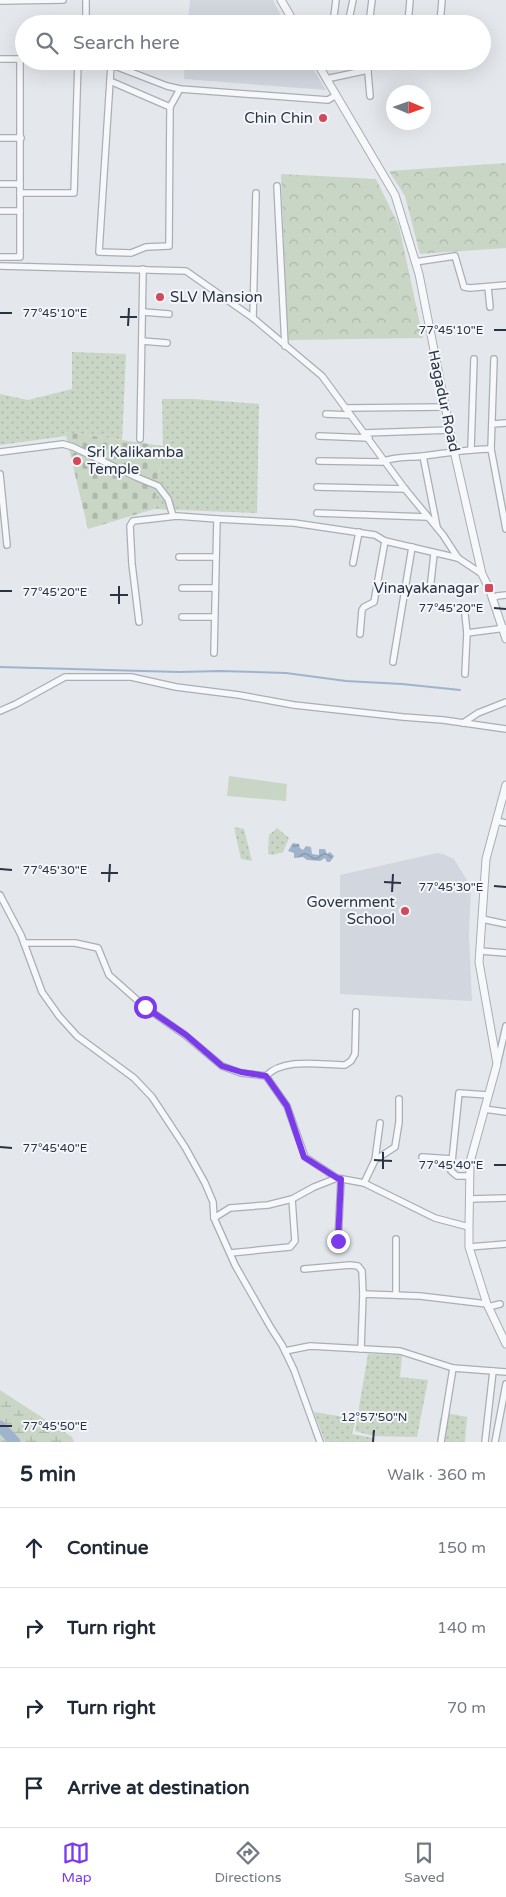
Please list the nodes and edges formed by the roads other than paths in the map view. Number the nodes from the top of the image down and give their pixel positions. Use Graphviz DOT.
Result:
graph roads {
  1 [pos="21,0"];
  2 [pos="62,0"];
  3 [pos="86,0"];
  4 [pos="281,0"];
  5 [pos="336,0"];
  6 [pos="353,0"];
  7 [pos="372,0"];
  8 [pos="410,0"];
  9 [pos="442,0"];
  10 [pos="0,1"];
  11 [pos="86,15"];
  12 [pos="290,15"];
  13 [pos="334,15"];
  14 [pos="350,15"];
  15 [pos="370,15"];
  16 [pos="409,15"];
  17 [pos="441,15"];
  18 [pos="15,58"];
  19 [pos="0,59"];
  20 [pos="22,70"];
  21 [pos="78,70"];
  22 [pos="111,70"];
  23 [pos="124,70"];
  24 [pos="321,70"];
  25 [pos="368,70"];
  26 [pos="326,79"];
  27 [pos="110,81"];
  28 [pos="180,89"];
  29 [pos="336,95"];
  30 [pos="370,96"];
  31 [pos="170,107"];
  32 [pos="0,138"];
  33 [pos="21,138"];
  34 [pos="0,184"];
  35 [pos="20,184"];
  36 [pos="277,186"];
  37 [pos="20,193"];
  38 [pos="256,194"];
  39 [pos="0,211"];
  40 [pos="20,211"];
  41 [pos="0,257"];
  42 [pos="415,262"];
  43 [pos="0,266"];
  44 [pos="143,269"];
  45 [pos="506,285"];
  46 [pos="488,287"];
  47 [pos="490,307"];
  48 [pos="143,312"];
  49 [pos="168,314"];
  50 [pos="253,318"];
  51 [pos="142,341"];
  52 [pos="167,343"];
  53 [pos="285,346"];
  54 [pos="494,358"];
  55 [pos="474,359"];
  56 [pos="446,407"];
  57 [pos="345,408"];
  58 [pos="326,414"];
  59 [pos="350,414"];
  60 [pos="506,423"];
  61 [pos="492,424"];
  62 [pos="450,430"];
  63 [pos="366,435"];
  64 [pos="319,436"];
  65 [pos="140,439"];
  66 [pos="471,449"];
  67 [pos="491,449"];
  68 [pos="454,451"];
  69 [pos="0,452"];
  70 [pos="423,456"];
  71 [pos="385,460"];
  72 [pos="319,461"];
  73 [pos="0,474"];
  74 [pos="317,487"];
  75 [pos="405,488"];
  76 [pos="317,513"];
  77 [pos="173,516"];
  78 [pos="427,517"];
  79 [pos="217,519"];
  80 [pos="438,529"];
  81 [pos="506,529"];
  82 [pos="359,532"];
  83 [pos="386,541"];
  84 [pos="7,545"];
  85 [pos="412,547"];
  86 [pos="434,554"];
  87 [pos="179,557"];
  88 [pos="215,557"];
  89 [pos="458,558"];
  90 [pos="353,563"];
  91 [pos="482,574"];
  92 [pos="182,588"];
  93 [pos="214,588"];
  94 [pos="430,590"];
  95 [pos="506,595"];
  96 [pos="492,599"];
  97 [pos="465,614"];
  98 [pos="214,617"];
  99 [pos="182,618"];
  100 [pos="139,622"];
  101 [pos="504,628"];
  102 [pos="467,633"];
  103 [pos="360,634"];
  104 [pos="506,640"];
  105 [pos="214,653"];
  106 [pos="393,662"];
  107 [pos="465,674"];
  108 [pos="506,702"];
  109 [pos="0,711"];
  110 [pos="464,723"];
  111 [pos="506,728"];
  112 [pos="506,785"];
  113 [pos="496,821"];
  114 [pos="506,823"];
  115 [pos="0,895"];
  116 [pos="482,919"];
  117 [pos="506,924"];
  118 [pos="24,943"];
  119 [pos="480,951"];
  120 [pos="506,953"];
  121 [pos="356,1012"];
  122 [pos="506,1026"];
  123 [pos="497,1064"];
  124 [pos="266,1076"];
  125 [pos="488,1094"];
  126 [pos="398,1098"];
  127 [pos="484,1109"];
  128 [pos="506,1112"];
  129 [pos="380,1123"];
  130 [pos="422,1157"];
  131 [pos="452,1159"];
  132 [pos="375,1160"];
  133 [pos="470,1176"];
  134 [pos="339,1179"];
  135 [pos="364,1183"];
  136 [pos="506,1198"];
  137 [pos="292,1199"];
  138 [pos="470,1199"];
  139 [pos="214,1218"];
  140 [pos="468,1226"];
  141 [pos="396,1239"];
  142 [pos="338,1241"];
  143 [pos="506,1244"];
  144 [pos="469,1247"];
  145 [pos="230,1253"];
  146 [pos="304,1269"];
  147 [pos="363,1294"];
  148 [pos="396,1295"];
  149 [pos="500,1304"];
  150 [pos="487,1305"];
  151 [pos="506,1344"];
  152 [pos="361,1349"];
  153 [pos="285,1351"];
  154 [pos="453,1368"];
  155 [pos="493,1371"];
  156 [pos="506,1372"];
  157 [pos="506,1384"];
  158 [pos="320,1442"];
  159 [pos="441,1442"];
  160 [pos="485,1442"];
  161 [pos="495,1442"];
  1 -- 2 [label="street"];
  1 -- 10 [label="street"];
  3 -- 11 [label="street"];
  4 -- 12 [label="street"];
  5 -- 13 [label="street"];
  6 -- 14 [label="street"];
  7 -- 15 [label="street"];
  8 -- 16 [label="street"];
  9 -- 17 [label="street"];
  18 -- 19 [label="street"];
  20 -- 33 [label="street"];
  21 -- 37 [label="street"];
  22 -- 27 [label="street"];
  23 -- 28 [label="street"];
  24 -- 26 [label="street, Hagadur Road"];
  25 -- 26 [label="street"];
  25 -- 30 [label="street"];
  26 -- 29 [label="street, Hagadur Road"];
  27 -- 31 [label="street"];
  27 -- 31 [label="street"];
  28 -- 29 [label="street"];
  28 -- 31 [label="street"];
  29 -- 42 [label="street, Hagadur Road"];
  32 -- 33 [label="street"];
  33 -- 35 [label="street"];
  34 -- 35 [label="street"];
  35 -- 37 [label="street"];
  36 -- 53 [label="street"];
  37 -- 40 [label="street"];
  38 -- 50 [label="street"];
  39 -- 40 [label="street"];
  40 -- 41 [label="street"];
  42 -- 46 [label="street"];
  42 -- 56 [label="street, Hagadur Road"];
  43 -- 44 [label="street"];
  44 -- 48 [label="street"];
  44 -- 50 [label="street"];
  45 -- 46 [label="street"];
  46 -- 47 [label="street"];
  48 -- 49 [label="street"];
  48 -- 51 [label="street"];
  50 -- 53 [label="street"];
  51 -- 52 [label="street"];
  51 -- 65 [label="street"];
  53 -- 57 [label="street"];
  54 -- 61 [label="street"];
  55 -- 66 [label="street"];
  56 -- 57 [label="street"];
  56 -- 62 [label="street, Hagadur Road"];
  57 -- 59 [label="street"];
  58 -- 59 [label="street"];
  59 -- 63 [label="street"];
  60 -- 61 [label="street"];
  61 -- 67 [label="street"];
  62 -- 63 [label="street"];
  62 -- 68 [label="street, Hagadur Road"];
  63 -- 64 [label="street"];
  63 -- 71 [label="street"];
  66 -- 67 [label="street"];
  66 -- 68 [label="street"];
  67 -- 81 [label="street"];
  68 -- 70 [label="street"];
  68 -- 91 [label="street, Hagadur Road"];
  69 -- 77 [label="street"];
  70 -- 71 [label="street"];
  70 -- 80 [label="street"];
  71 -- 72 [label="street"];
  71 -- 75 [label="street"];
  73 -- 84 [label="street"];
  74 -- 75 [label="street"];
  75 -- 78 [label="street"];
  76 -- 78 [label="street"];
  77 -- 79 [label="street"];
  77 -- 100 [label="street"];
  78 -- 80 [label="street"];
  79 -- 82 [label="street"];
  79 -- 88 [label="street"];
  80 -- 89 [label="street"];
  82 -- 83 [label="street"];
  82 -- 90 [label="street"];
  83 -- 85 [label="street"];
  83 -- 103 [label="street"];
  85 -- 86 [label="street"];
  85 -- 106 [label="street"];
  86 -- 89 [label="street"];
  86 -- 94 [label="street"];
  87 -- 88 [label="street"];
  88 -- 93 [label="street"];
  89 -- 91 [label="street"];
  91 -- 96 [label="street, Hagadur Road"];
  92 -- 93 [label="street"];
  93 -- 98 [label="street"];
  95 -- 96 [label="street"];
  96 -- 101 [label="street, Hagadur Road"];
  97 -- 102 [label="street"];
  98 -- 99 [label="street"];
  98 -- 105 [label="street"];
  101 -- 102 [label="street"];
  101 -- 104 [label="street, Hagadur Road"];
  102 -- 107 [label="street"];
  108 -- 110 [label="street"];
  109 -- 110 [label="street"];
  110 -- 111 [label="street"];
  112 -- 113 [label="street"];
  113 -- 114 [label="street"];
  113 -- 116 [label="street"];
  115 -- 118 [label="street"];
  116 -- 117 [label="street"];
  116 -- 119 [label="street"];
  118 -- 124 [label="street"];
  118 -- 139 [label="street"];
  119 -- 120 [label="street"];
  119 -- 123 [label="street"];
  121 -- 124 [label="street"];
  122 -- 123 [label="street"];
  123 -- 125 [label="street"];
  124 -- 134 [label="street"];
  125 -- 127 [label="street"];
  125 -- 131 [label="street"];
  126 -- 132 [label="street"];
  127 -- 128 [label="street"];
  127 -- 133 [label="street"];
  129 -- 132 [label="street"];
  130 -- 131 [label="street"];
  131 -- 133 [label="street"];
  132 -- 135 [label="street"];
  133 -- 138 [label="street"];
  134 -- 135 [label="street"];
  134 -- 137 [label="street"];
  134 -- 142 [label="street"];
  135 -- 140 [label="street"];
  136 -- 138 [label="street"];
  137 -- 139 [label="street"];
  137 -- 145 [label="street"];
  138 -- 140 [label="street"];
  139 -- 145 [label="street"];
  140 -- 144 [label="street"];
  141 -- 148 [label="street"];
  143 -- 144 [label="street"];
  144 -- 150 [label="street"];
  145 -- 153 [label="street"];
  146 -- 147 [label="street"];
  147 -- 148 [label="street"];
  147 -- 152 [label="street"];
  148 -- 150 [label="street"];
  149 -- 150 [label="street"];
  150 -- 151 [label="street"];
  152 -- 153 [label="street"];
  152 -- 154 [label="street"];
  153 -- 158 [label="street"];
  154 -- 155 [label="street"];
  154 -- 159 [label="street"];
  155 -- 156 [label="street"];
  155 -- 160 [label="street"];
  157 -- 161 [label="street"];
}
